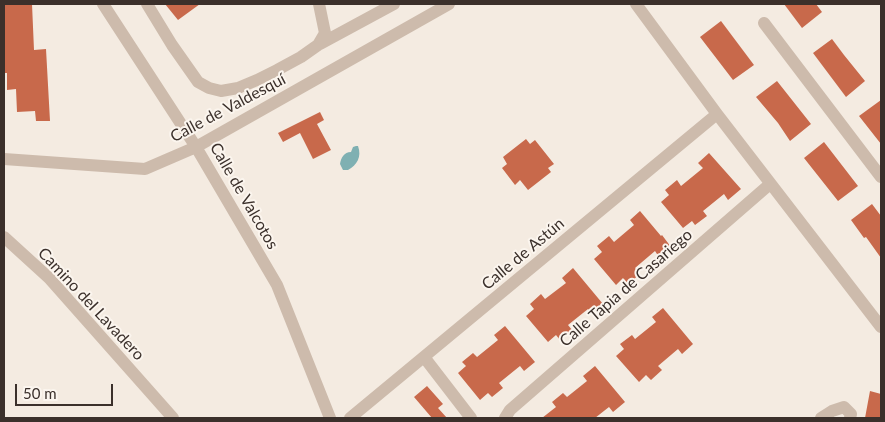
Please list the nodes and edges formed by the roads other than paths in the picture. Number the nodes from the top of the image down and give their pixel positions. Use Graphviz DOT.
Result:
graph roads {
  1 [pos="103,4"];
  2 [pos="147,4"];
  3 [pos="319,4"];
  4 [pos="394,4"];
  5 [pos="449,4"];
  6 [pos="636,4"];
  7 [pos="764,23"];
  8 [pos="318,45"];
  9 [pos="717,114"];
  10 [pos="196,146"];
  11 [pos="4,159"];
  12 [pos="881,177"];
  13 [pos="770,184"];
  14 [pos="4,237"];
  15 [pos="881,327"];
  16 [pos="424,357"];
  17 [pos="173,418"];
  18 [pos="330,418"];
  19 [pos="350,418"];
  20 [pos="471,418"];
  21 [pos="505,418"];
  22 [pos="820,418"];
  23 [pos="850,418"];
  1 -- 10 [label="street, Calle de Valcotos"];
  2 -- 8 [label="street"];
  3 -- 8 [label="street"];
  4 -- 8 [label="street"];
  5 -- 10 [label="street, Calle de Valdesquí"];
  6 -- 9 [label="street"];
  7 -- 12 [label="street"];
  9 -- 13 [label="street"];
  9 -- 16 [label="street, Calle de Astún"];
  10 -- 11 [label="street, Calle de Valdesquí"];
  10 -- 18 [label="street, Calle de Valcotos"];
  13 -- 15 [label="street"];
  13 -- 21 [label="street, Calle Tapia de Casariego"];
  14 -- 17 [label="street, Camino del Lavadero"];
  16 -- 19 [label="street, Calle de Astún"];
  16 -- 20 [label="street"];
  22 -- 23 [label="street"];
}
